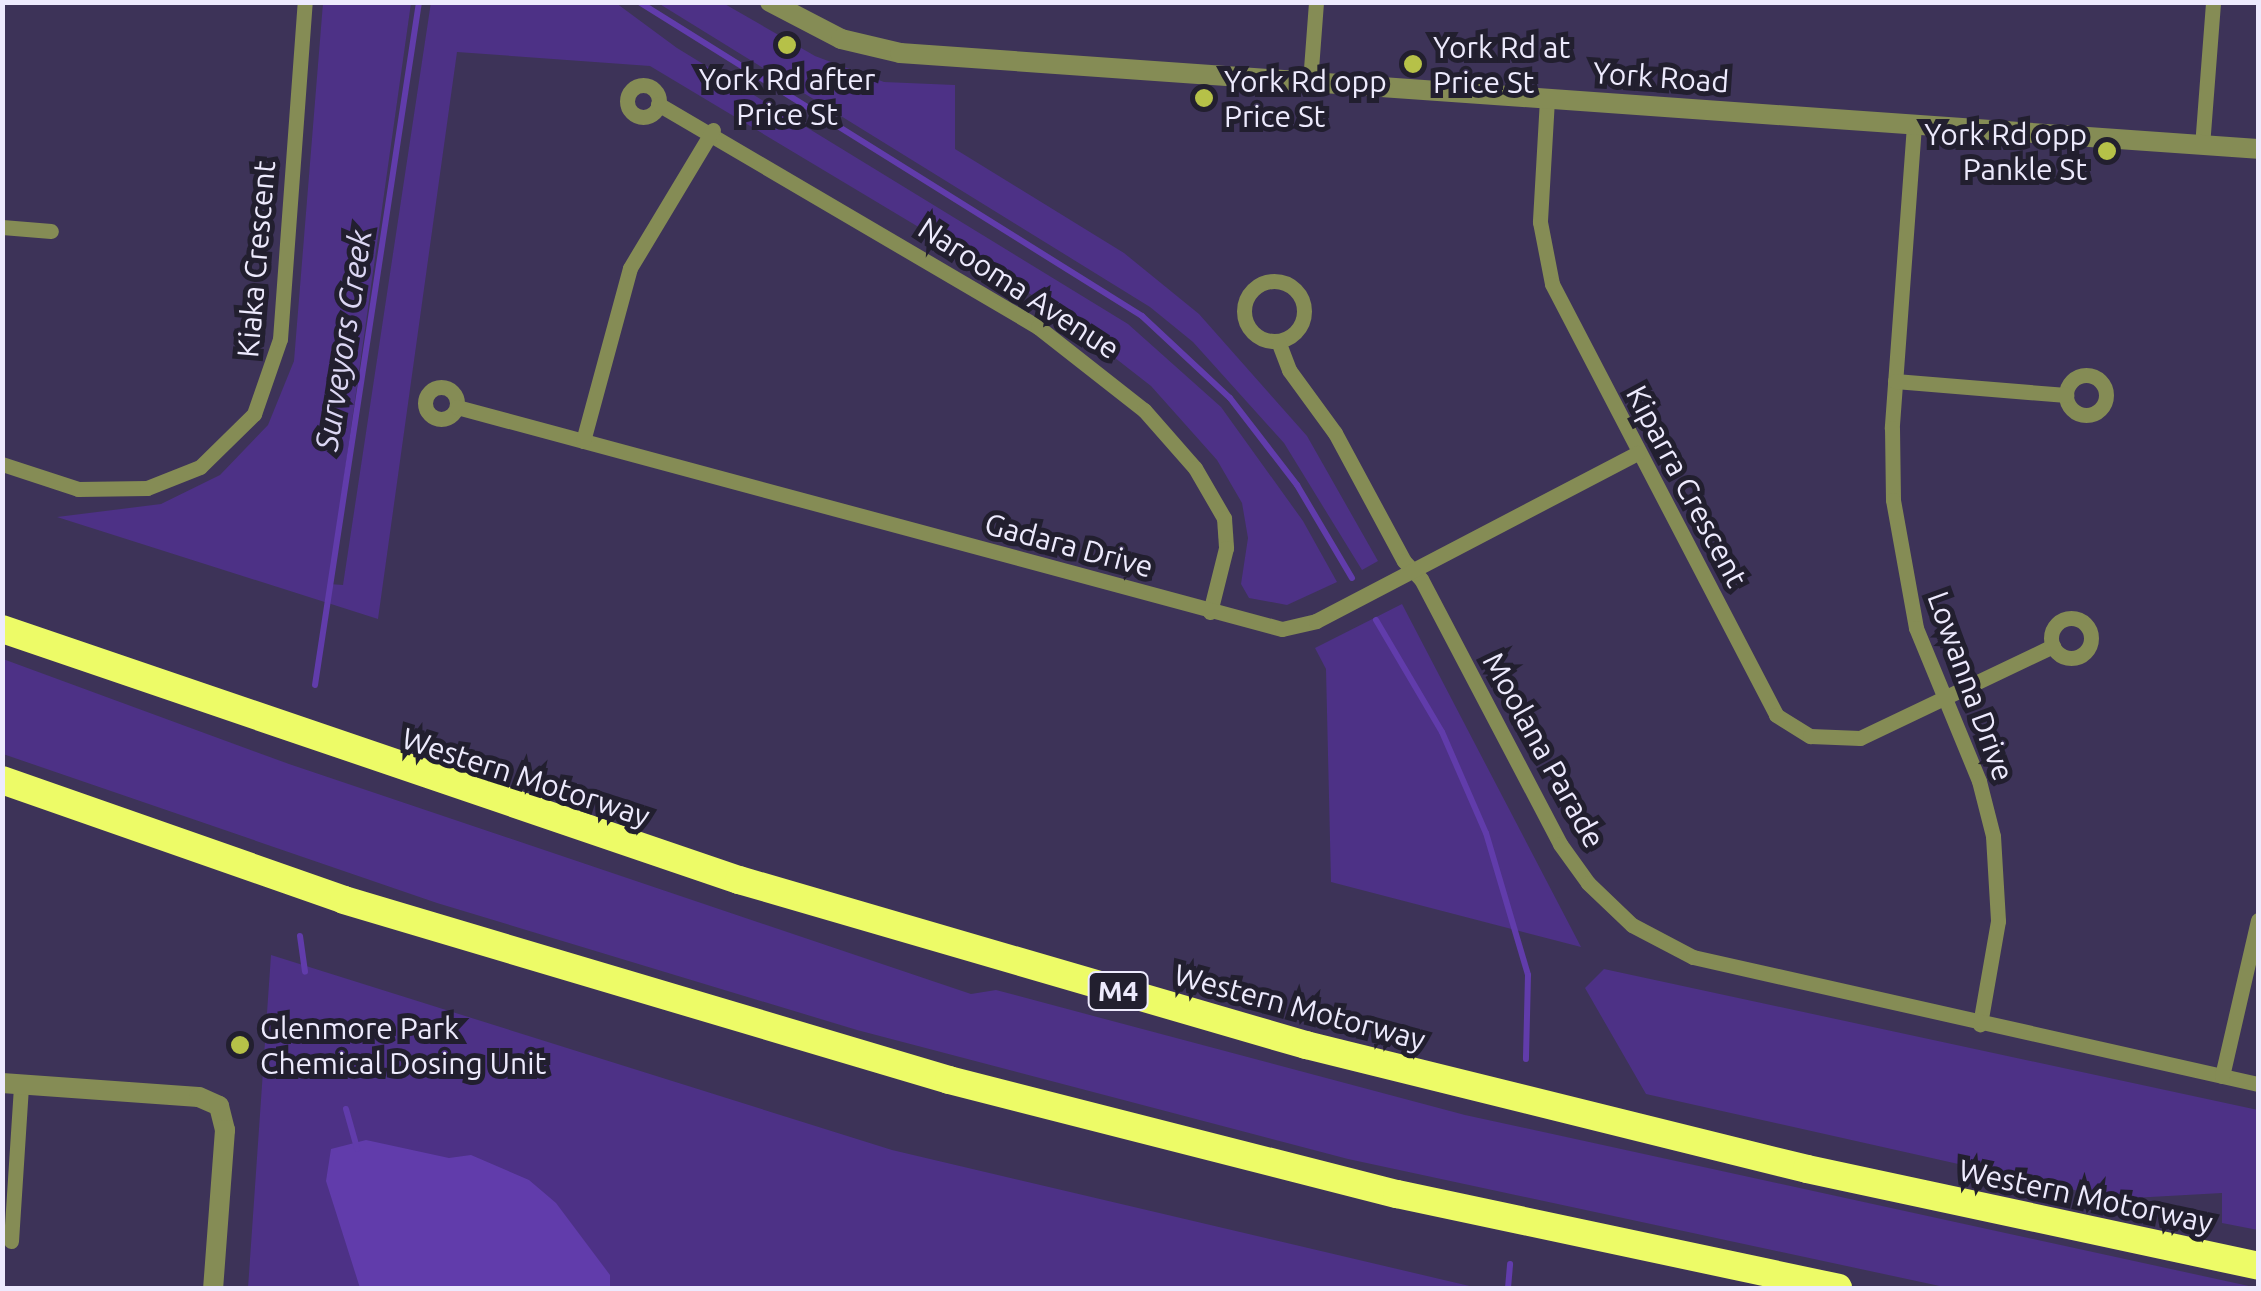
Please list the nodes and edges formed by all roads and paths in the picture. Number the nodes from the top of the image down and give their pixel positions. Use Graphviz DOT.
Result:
graph roads {
  1 [pos="305,2"];
  2 [pos="770,2"];
  3 [pos="1316,2"];
  4 [pos="2213,2"];
  5 [pos="1310,82"];
  6 [pos="1547,99"];
  7 [pos="658,104"];
  8 [pos="1914,125"];
  9 [pos="713,130"];
  10 [pos="2202,146"];
  11 [pos="2258,150"];
  12 [pos="2,227"];
  13 [pos="52,231"];
  14 [pos="1278,341"];
  15 [pos="1895,381"];
  16 [pos="2066,394"];
  17 [pos="457,407"];
  18 [pos="583,441"];
  19 [pos="1638,452"];
  20 [pos="2,464"];
  21 [pos="1412,570"];
  22 [pos="1210,612"];
  23 [pos="2,629"];
  24 [pos="2053,646"];
  25 [pos="1945,700"];
  26 [pos="2,780"];
  27 [pos="2258,920"];
  28 [pos="1980,1024"];
  29 [pos="2222,1076"];
  30 [pos="12,1084"];
  31 [pos="2258,1084"];
  32 [pos="11,1241"];
  33 [pos="2258,1266"];
  34 [pos="214,1288"];
  35 [pos="1838,1288"];
  1 -- 20 [label="street, Kiaka Crescent"];
  2 -- 5 [label="street, York Road"];
  3 -- 5 [label="street"];
  4 -- 10 [label="street"];
  5 -- 6 [label="street, York Road"];
  6 -- 8 [label="street, York Road"];
  6 -- 19 [label="street, Kiparra Crescent"];
  7 -- 9 [label="street, Narooma Avenue"];
  8 -- 10 [label="street, York Road"];
  8 -- 15 [label="street, Lowanna Drive"];
  9 -- 18 [label="street"];
  9 -- 22 [label="street, Narooma Avenue"];
  10 -- 11 [label="street, York Road"];
  12 -- 13 [label="street"];
  14 -- 21 [label="street, Moolana Parade"];
  15 -- 16 [label="street"];
  15 -- 25 [label="street, Lowanna Drive"];
  17 -- 18 [label="street, Gadara Drive"];
  18 -- 22 [label="street, Gadara Drive"];
  19 -- 21 [label="street, Gadara Drive"];
  19 -- 25 [label="street, Kiparra Crescent"];
  21 -- 22 [label="street, Gadara Drive"];
  21 -- 28 [label="street, Moolana Parade"];
  23 -- 33 [label="highway, Western Motorway / M4"];
  24 -- 25 [label="street, Kiparra Crescent"];
  25 -- 28 [label="street, Lowanna Drive"];
  26 -- 35 [label="highway"];
  27 -- 29 [label="street"];
  28 -- 29 [label="street, Moolana Parade"];
  29 -- 31 [label="street, Moolana Parade"];
  30 -- 32 [label="street"];
  30 -- 34 [label="street"];
}
